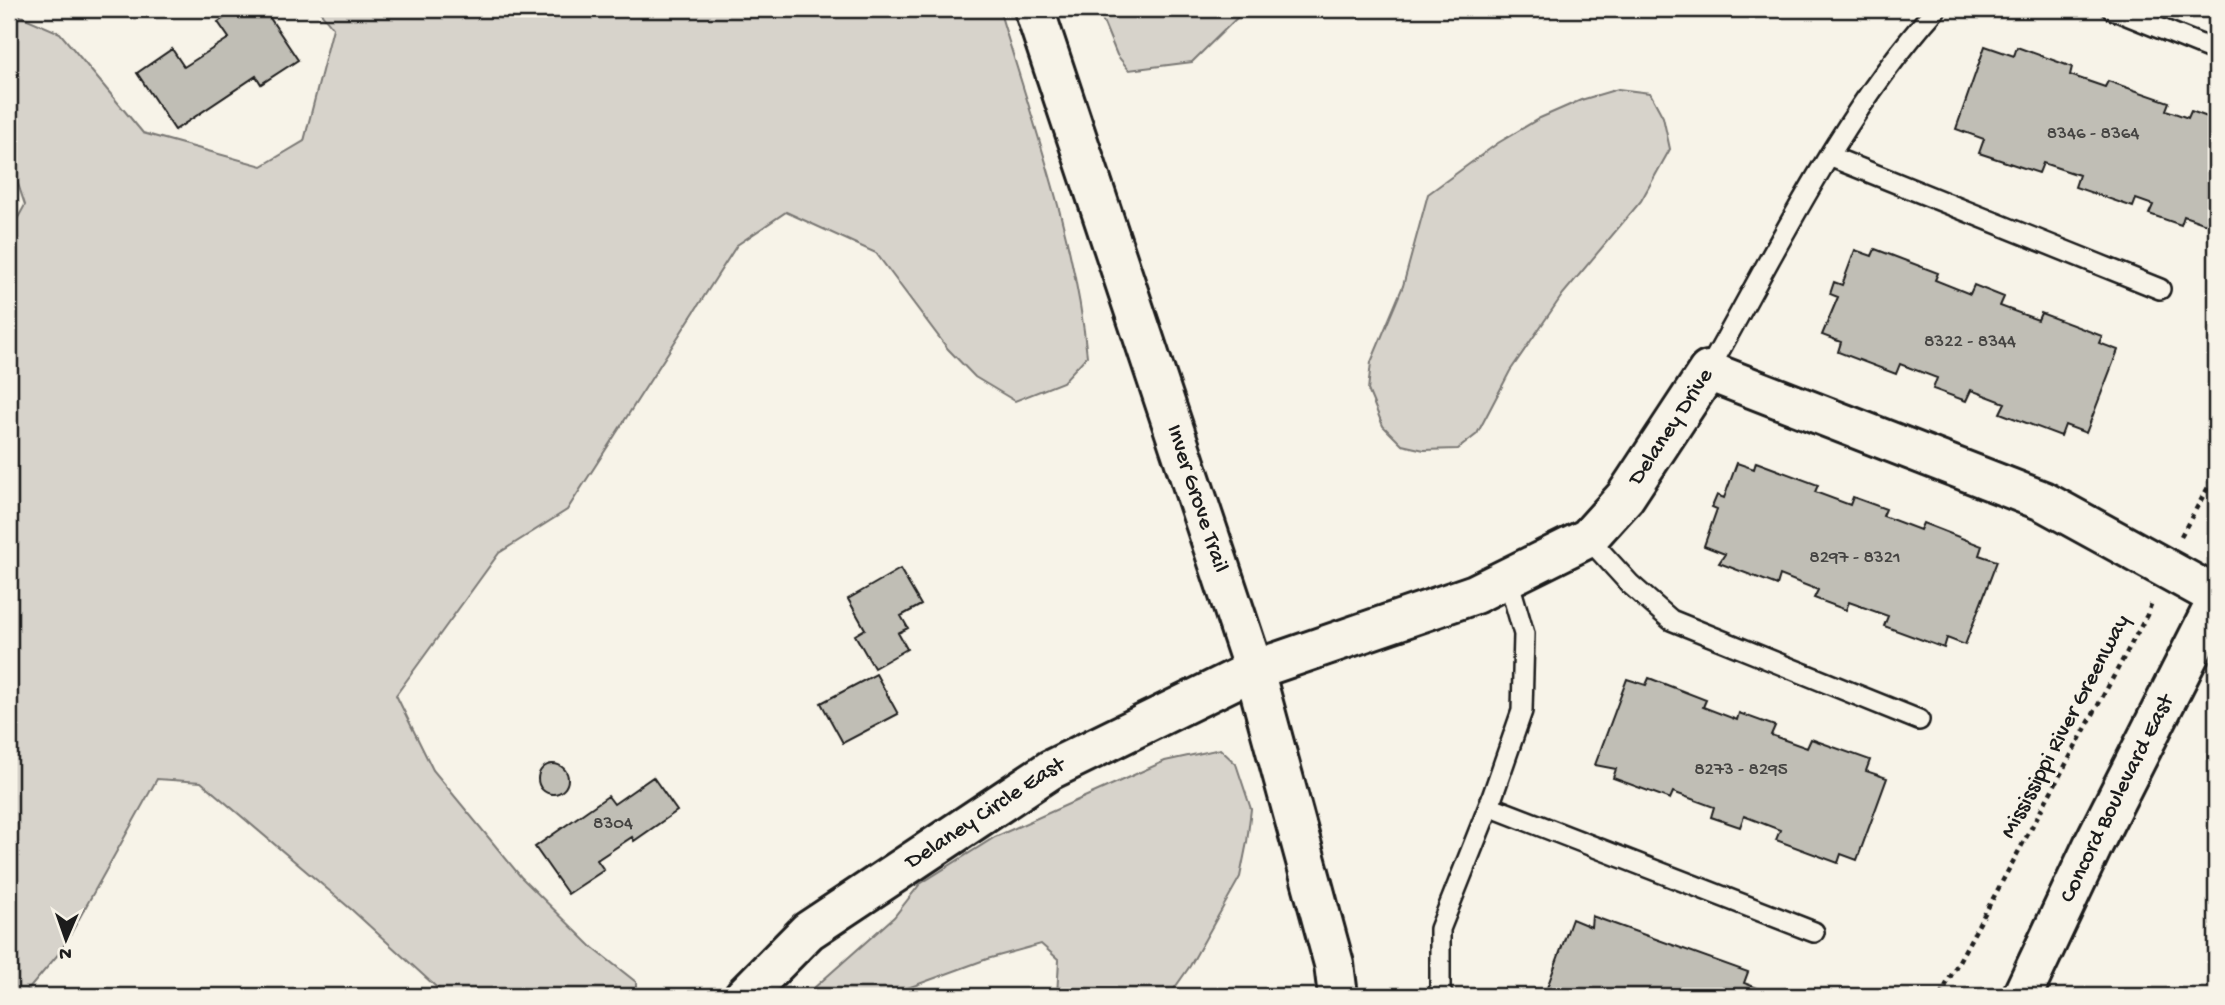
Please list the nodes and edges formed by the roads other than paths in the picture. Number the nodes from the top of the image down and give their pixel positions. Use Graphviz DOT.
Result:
graph roads {
  1 [pos="1034,9"];
  2 [pos="1936,9"];
  3 [pos="2112,9"];
  4 [pos="2216,51"];
  5 [pos="1829,156"];
  6 [pos="2160,289"];
  7 [pos="1708,371"];
  8 [pos="1588,538"];
  9 [pos="1508,579"];
  10 [pos="2216,596"];
  11 [pos="2216,602"];
  12 [pos="1254,670"];
  13 [pos="1919,720"];
  14 [pos="1489,806"];
  15 [pos="1814,932"];
  16 [pos="744,996"];
  17 [pos="1338,996"];
  18 [pos="1443,996"];
  19 [pos="2022,996"];
  1 -- 12 [label="street, Inver Grove Trail"];
  2 -- 5 [label="lane"];
  3 -- 4 [label="lane"];
  5 -- 6 [label="lane"];
  5 -- 7 [label="lane"];
  7 -- 8 [label="street, Delaney Drive"];
  7 -- 10 [label="street, Delaney Drive"];
  8 -- 9 [label="street, Delaney Drive"];
  8 -- 13 [label="lane"];
  9 -- 12 [label="street, Delaney Drive"];
  9 -- 14 [label="lane"];
  11 -- 19 [label="street, Concord Boulevard East"];
  12 -- 16 [label="street, Delaney Circle East"];
  12 -- 17 [label="street, Inver Grove Trail"];
  14 -- 15 [label="lane"];
  14 -- 18 [label="lane"];
}
